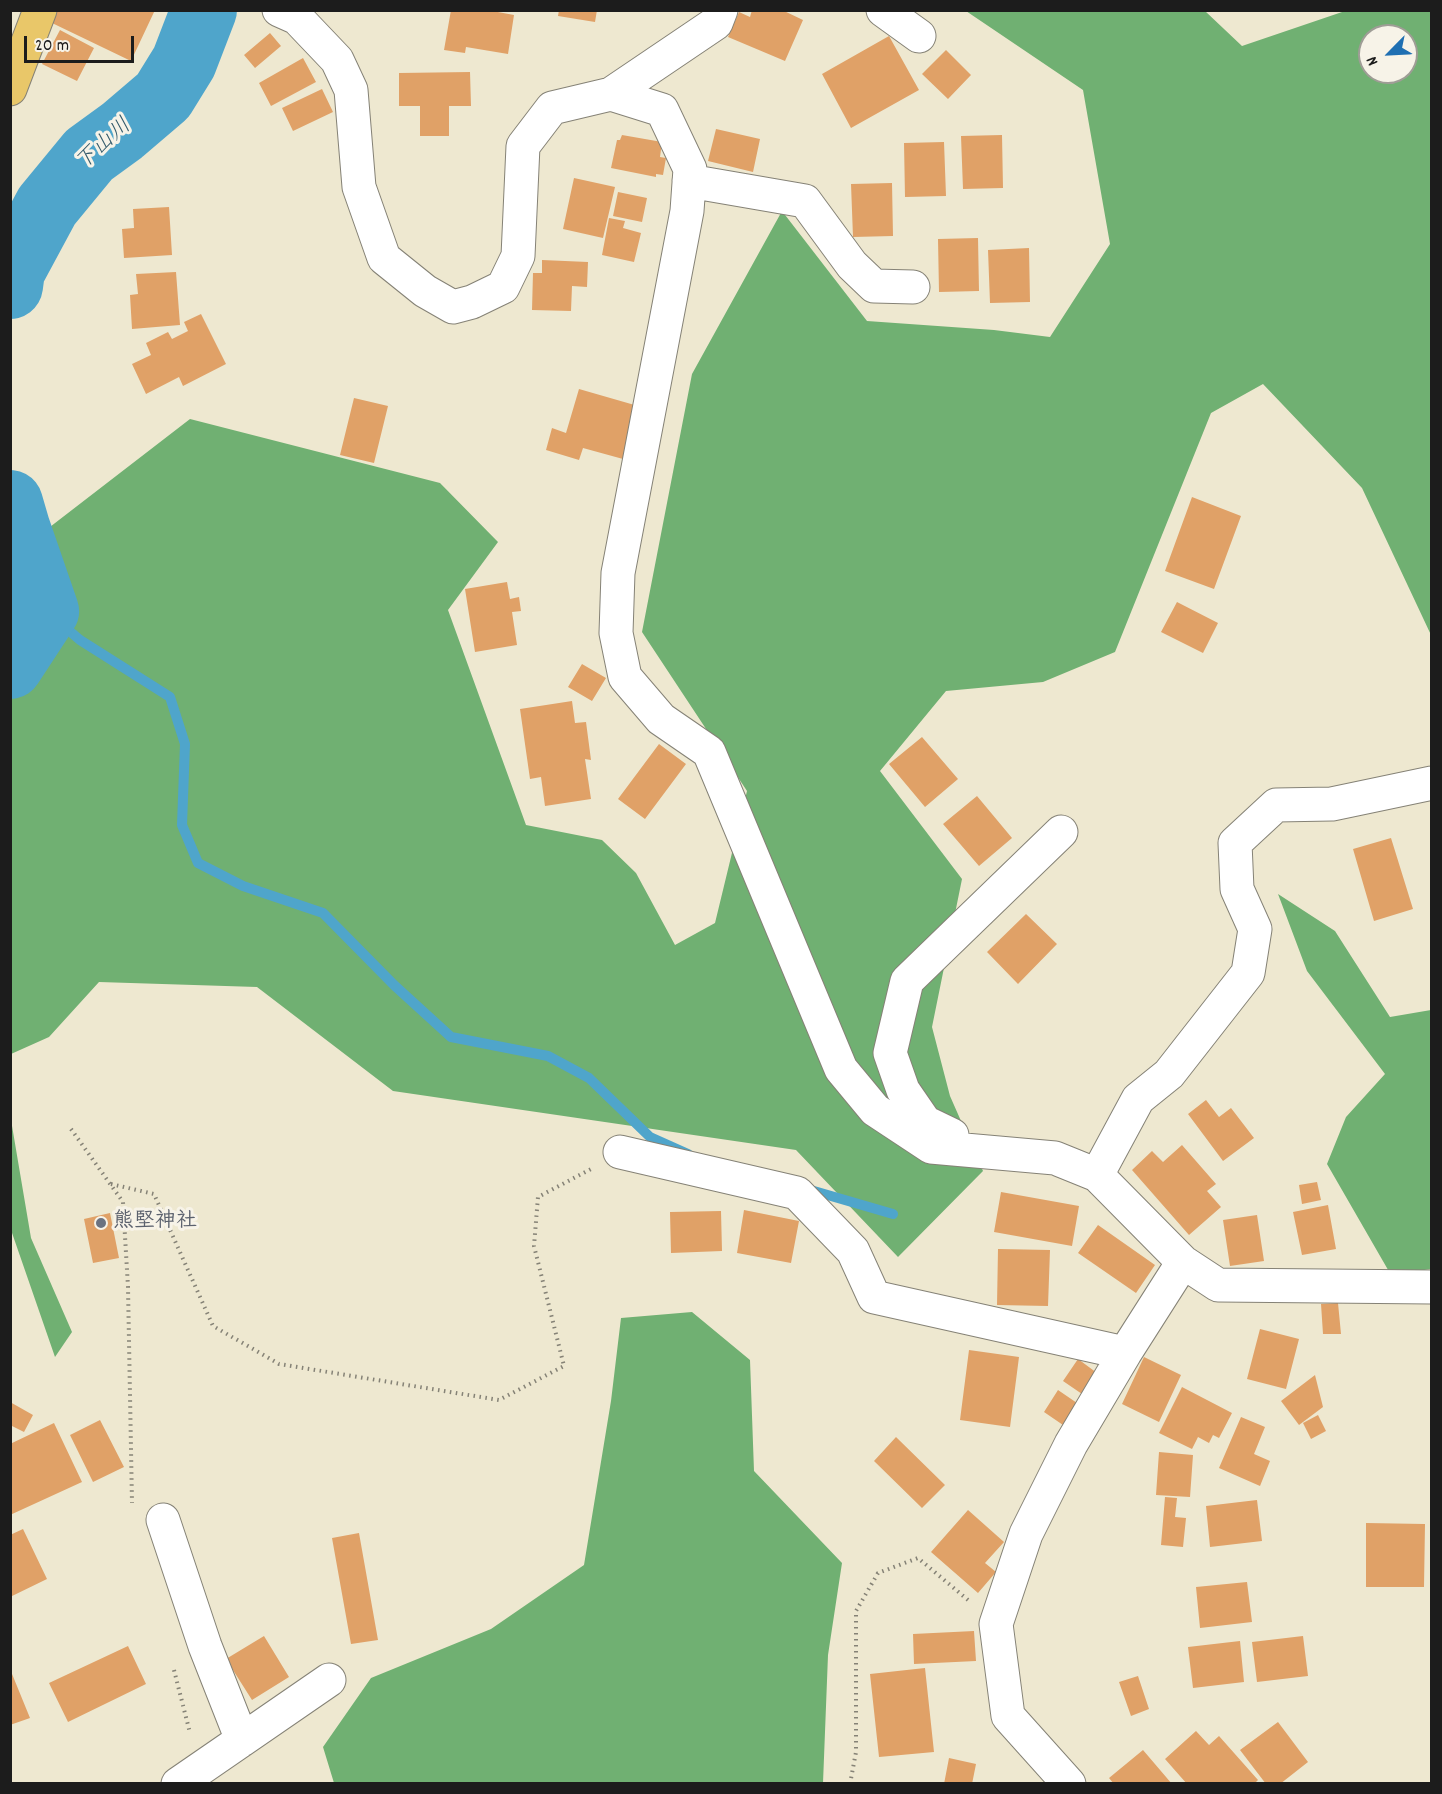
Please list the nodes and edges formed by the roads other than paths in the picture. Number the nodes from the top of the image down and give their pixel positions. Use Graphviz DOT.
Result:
graph roads {
  1 [pos="40,10"];
  2 [pos="279,10"];
  3 [pos="721,10"];
  4 [pos="883,10"];
  5 [pos="919,36"];
  6 [pos="10,89"];
  7 [pos="611,94"];
  8 [pos="689,181"];
  9 [pos="913,287"];
  10 [pos="1431,783"];
  11 [pos="1061,832"];
  12 [pos="621,1152"];
  13 [pos="991,1153"];
  14 [pos="1097,1174"];
  15 [pos="1183,1262"];
  16 [pos="1431,1287"];
  17 [pos="1125,1353"];
  18 [pos="147,1517"];
  19 [pos="329,1680"];
  20 [pos="242,1740"];
  21 [pos="189,1776"];
  22 [pos="1069,1784"];
  1 -- 6 [label="main road"];
  2 -- 7 [label="street"];
  3 -- 7 [label="street"];
  4 -- 5 [label="street"];
  7 -- 8 [label="street"];
  8 -- 9 [label="street"];
  8 -- 13 [label="street"];
  10 -- 14 [label="street"];
  11 -- 13 [label="street"];
  12 -- 17 [label="street"];
  13 -- 14 [label="street"];
  14 -- 15 [label="street"];
  15 -- 16 [label="street"];
  15 -- 17 [label="street"];
  17 -- 22 [label="street"];
  18 -- 20 [label="street"];
  19 -- 20 [label="street"];
  20 -- 21 [label="street"];
}
